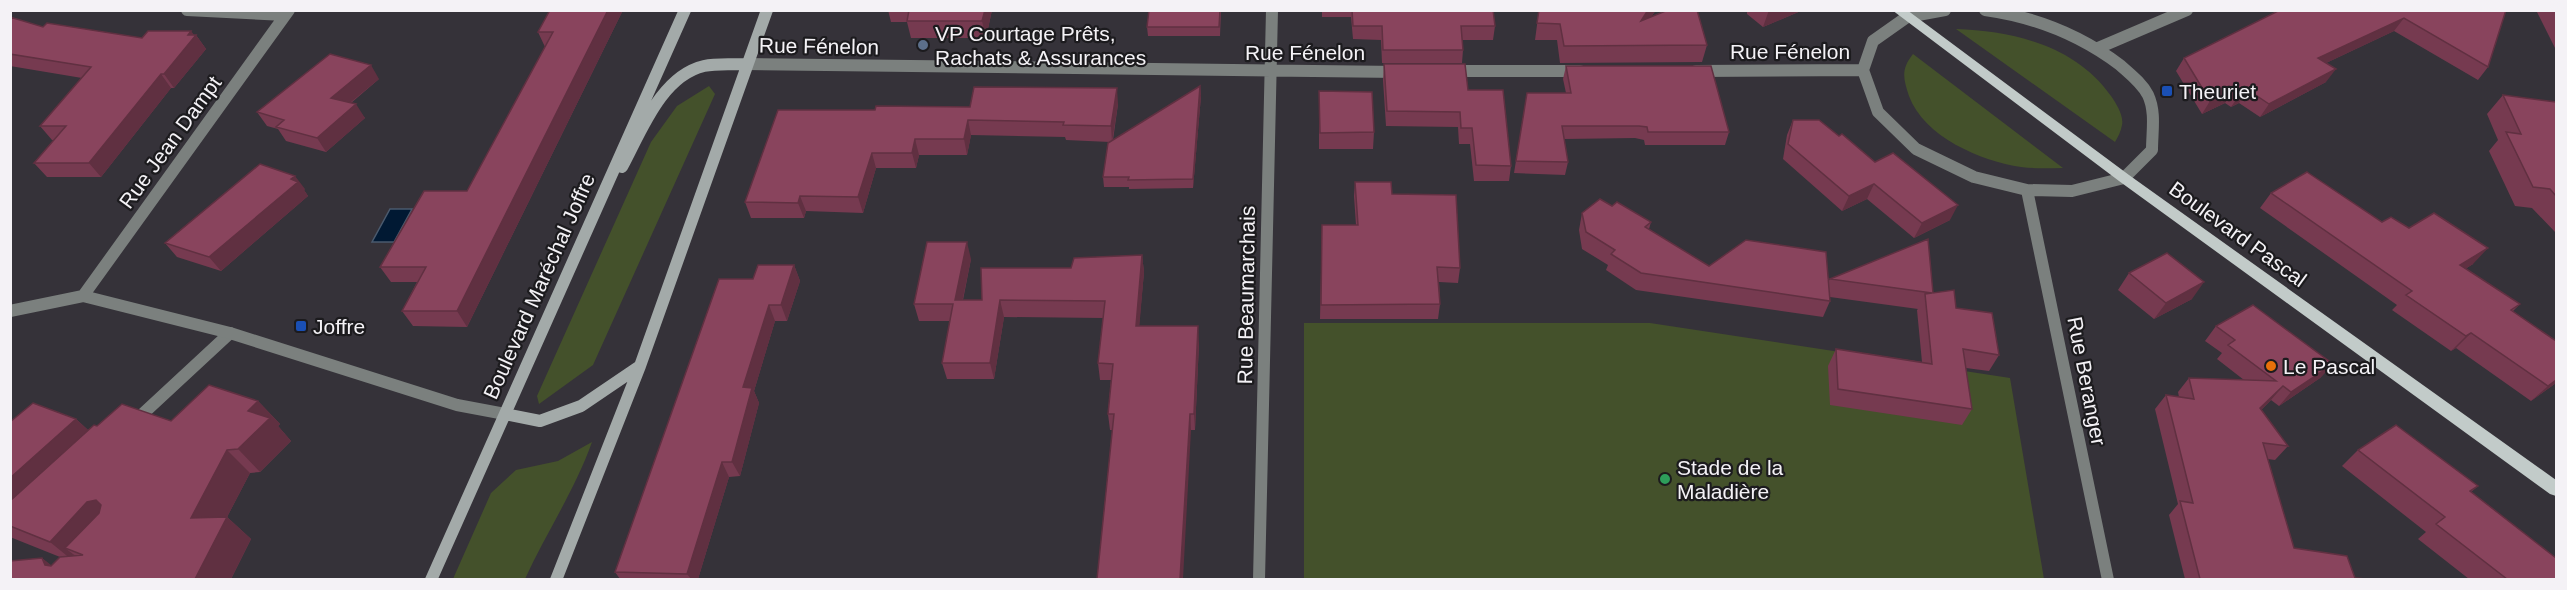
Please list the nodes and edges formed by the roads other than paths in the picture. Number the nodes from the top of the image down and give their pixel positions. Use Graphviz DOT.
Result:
graph roads {
  1 [pos="187,10"];
  2 [pos="685,10"];
  3 [pos="767,10"];
  4 [pos="1272,10"];
  5 [pos="1945,10"];
  6 [pos="1985,10"];
  7 [pos="2187,10"];
  8 [pos="2015,12"];
  9 [pos="287,13"];
  10 [pos="1902,14"];
  11 [pos="2098,48"];
  12 [pos="746,64"];
  13 [pos="1863,70"];
  14 [pos="1434,71"];
  15 [pos="1587,71"];
  16 [pos="1682,71"];
  17 [pos="1271,72"];
  18 [pos="1410,72"];
  19 [pos="2124,178"];
  20 [pos="2027,190"];
  21 [pos="588,228"];
  22 [pos="83,296"];
  23 [pos="10,311"];
  24 [pos="230,333"];
  25 [pos="640,366"];
  26 [pos="505,414"];
  27 [pos="127,429"];
  28 [pos="2556,489"];
  29 [pos="431,579"];
  30 [pos="556,579"];
  31 [pos="1259,579"];
  32 [pos="2108,579"];
  1 -- 9 [label="street"];
  2 -- 21 [label="main road, Boulevard Maréchal Joffre"];
  3 -- 12 [label="main road"];
  4 -- 17 [label="street, Rue Beaumarchais"];
  5 -- 10 [label="street"];
  6 -- 8 [label="street"];
  7 -- 11 [label="street"];
  8 -- 11 [label="street"];
  9 -- 22 [label="street, Rue Jean Dampt"];
  10 -- 13 [label="street"];
  10 -- 19 [label="main road, Boulevard Pascal"];
  11 -- 19 [label="street"];
  12 -- 17 [label="street, Rue Fénelon"];
  12 -- 21 [label="main road"];
  12 -- 25 [label="main road"];
  13 -- 16 [label="street, Rue Fénelon"];
  13 -- 20 [label="street"];
  14 -- 15 [label="street"];
  17 -- 18 [label="street, Rue Fénelon"];
  17 -- 31 [label="street, Rue Beaumarchais"];
  19 -- 20 [label="street"];
  19 -- 28 [label="main road, Boulevard Pascal"];
  20 -- 32 [label="street, Rue Beranger"];
  21 -- 26 [label="main road, Boulevard Maréchal Joffre"];
  22 -- 23 [label="street"];
  22 -- 24 [label="street"];
  24 -- 26 [label="street"];
  24 -- 27 [label="street"];
  25 -- 26 [label="main road"];
  25 -- 30 [label="main road"];
  26 -- 29 [label="main road, Boulevard Maréchal Joffre"];
}
